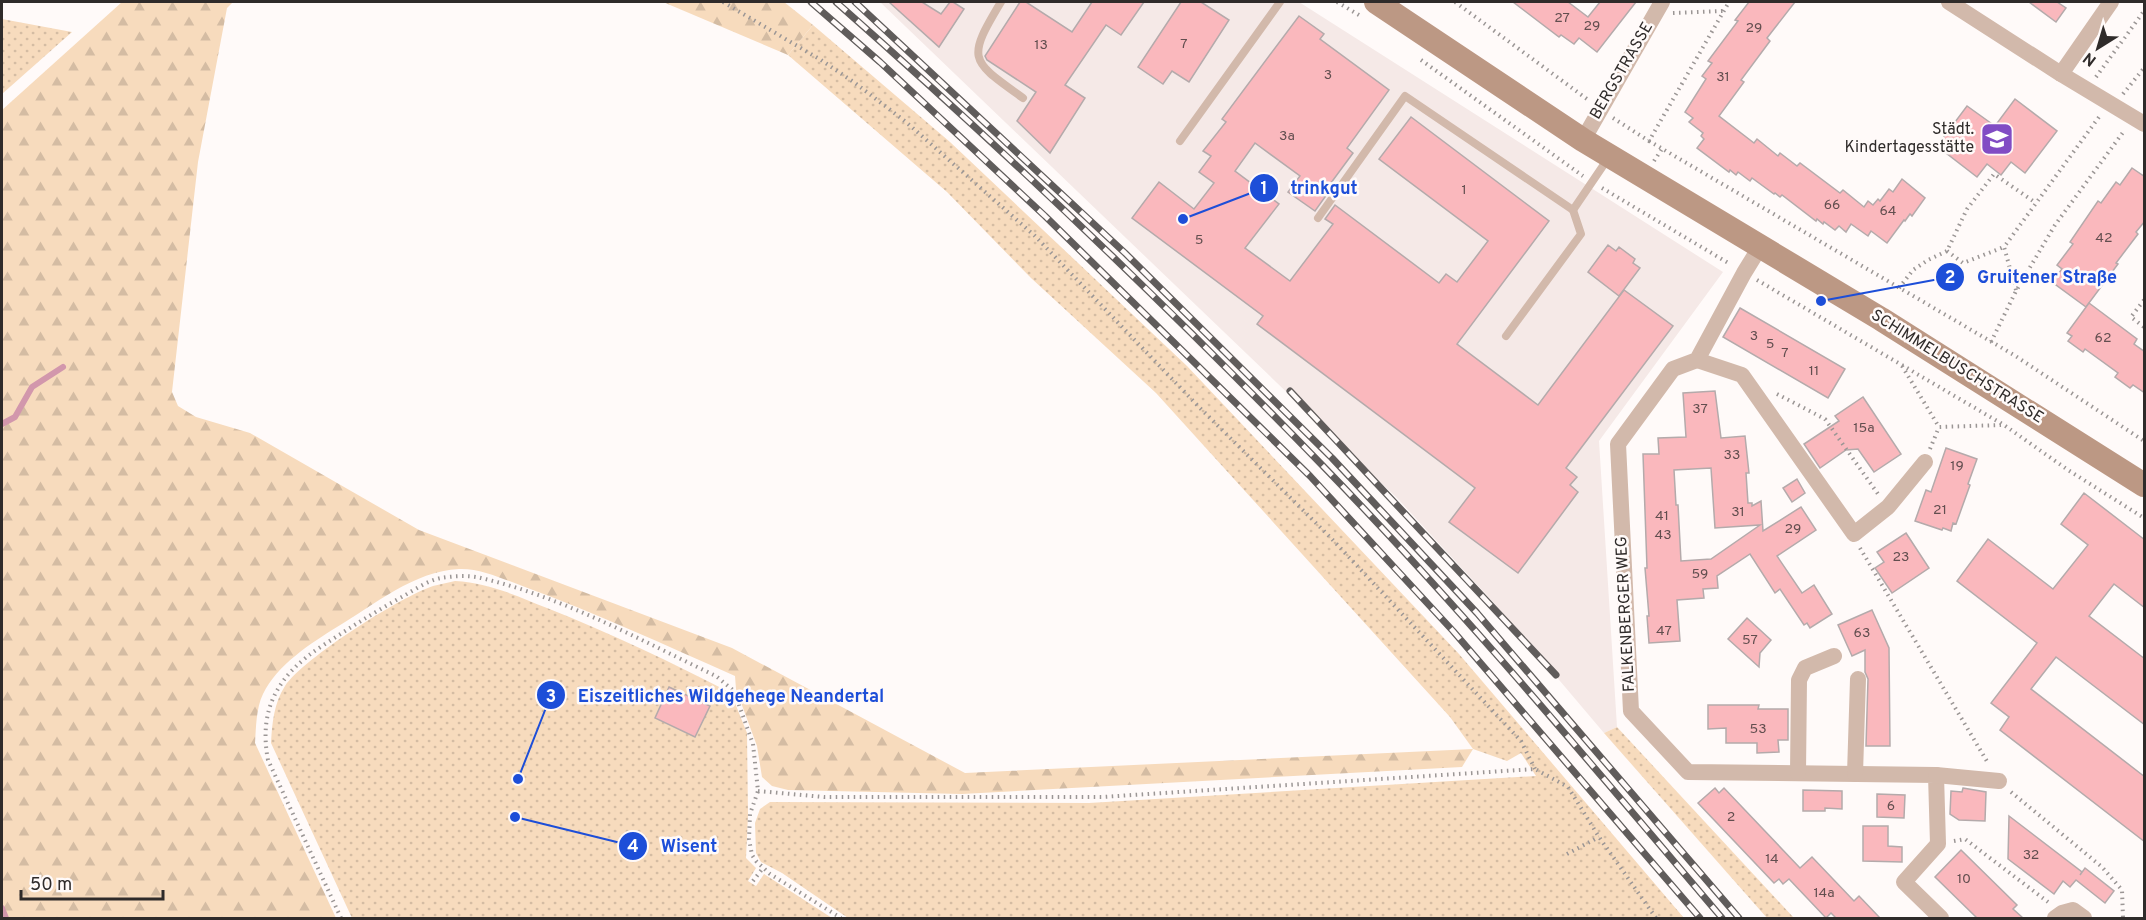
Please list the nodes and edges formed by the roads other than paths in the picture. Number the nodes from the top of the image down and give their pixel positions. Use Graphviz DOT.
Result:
graph roads {
  1 [pos="1001,2"];
  2 [pos="1280,2"];
  3 [pos="1949,2"];
  4 [pos="2111,2"];
  5 [pos="1658,8"];
  6 [pos="1369,10"];
  7 [pos="2061,74"];
  8 [pos="1023,98"];
  9 [pos="2139,121"];
  10 [pos="1180,141"];
  11 [pos="1582,141"];
  12 [pos="1609,157"];
  13 [pos="1573,210"];
  14 [pos="1318,218"];
  15 [pos="1760,247"];
  16 [pos="1506,336"];
  17 [pos="1697,360"];
  18 [pos="1925,462"];
  19 [pos="2145,485"];
  20 [pos="1834,656"];
  21 [pos="1858,679"];
  22 [pos="1798,773"];
  23 [pos="1855,774"];
  24 [pos="1935,775"];
  25 [pos="1999,780"];
  26 [pos="2058,916"];
  27 [pos="1941,918"];
  28 [pos="2084,918"];
  1 -- 8 [label="lane"];
  2 -- 10 [label="lane"];
  3 -- 7 [label="street"];
  4 -- 7 [label="street"];
  5 -- 11 [label="street, BERGSTRASSE"];
  6 -- 11 [label="main road, SCHIMMELBUSCHSTRASSE"];
  7 -- 9 [label="street"];
  11 -- 12 [label="main road, SCHIMMELBUSCHSTRASSE"];
  12 -- 13 [label="lane"];
  12 -- 15 [label="main road, SCHIMMELBUSCHSTRASSE"];
  13 -- 14 [label="lane"];
  13 -- 16 [label="lane"];
  15 -- 17 [label="street"];
  15 -- 19 [label="main road, SCHIMMELBUSCHSTRASSE"];
  17 -- 18 [label="street"];
  17 -- 22 [label="street, FALKENBERGER WEG"];
  20 -- 22 [label="street"];
  21 -- 23 [label="street"];
  22 -- 23 [label="street, FALKENBERGER WEG"];
  23 -- 24 [label="street, FALKENBERGER WEG"];
  24 -- 25 [label="street, FALKENBERGER WEG"];
  24 -- 27 [label="street"];
  26 -- 28 [label="street"];
}
